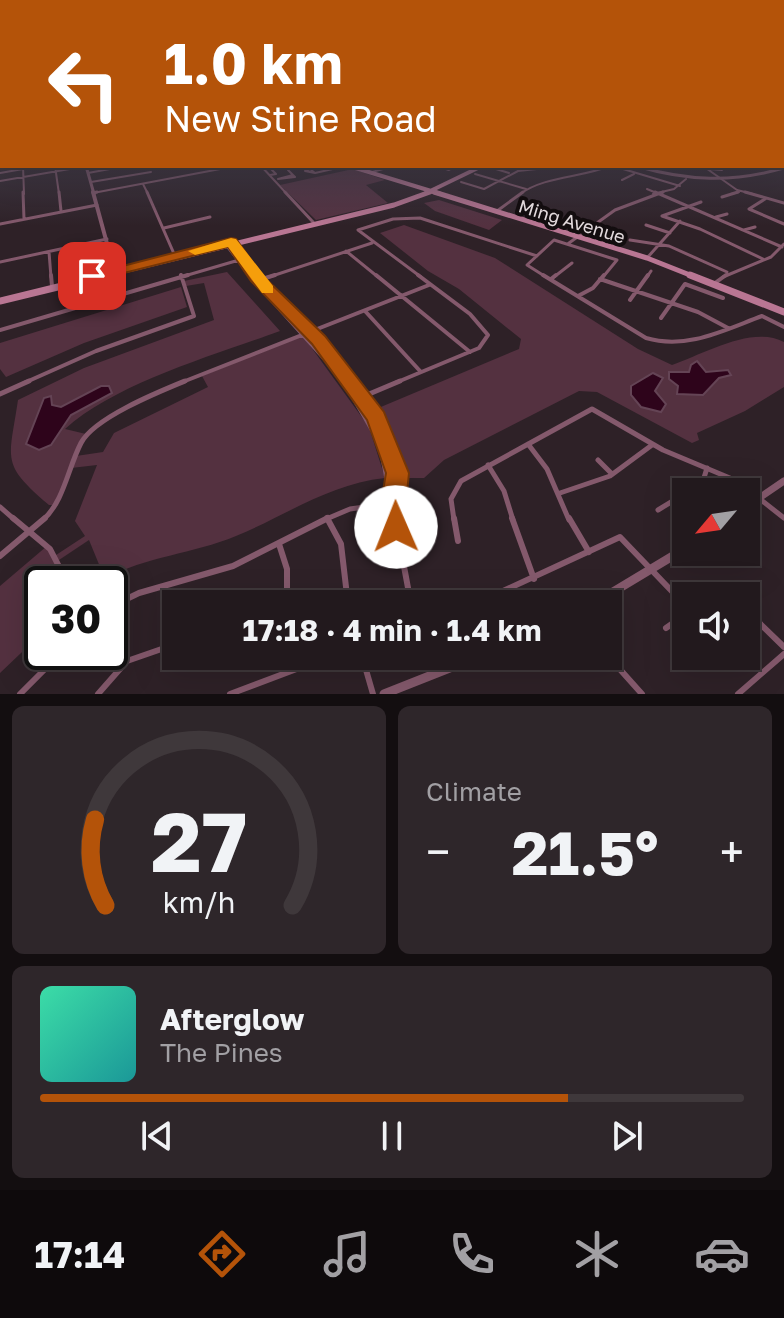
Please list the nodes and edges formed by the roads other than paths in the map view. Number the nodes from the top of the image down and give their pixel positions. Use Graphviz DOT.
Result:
graph roads {
  1 [pos="23,168"];
  2 [pos="55,168"];
  3 [pos="74,168"];
  4 [pos="87,168"];
  5 [pos="115,168"];
  6 [pos="203,168"];
  7 [pos="226,168"];
  8 [pos="263,168"];
  9 [pos="335,168"];
  10 [pos="354,168"];
  11 [pos="355,168"];
  12 [pos="387,168"];
  13 [pos="475,168"];
  14 [pos="537,168"];
  15 [pos="558,168"];
  16 [pos="605,168"];
  17 [pos="618,168"];
  18 [pos="644,168"];
  19 [pos="687,168"];
  20 [pos="706,168"];
  21 [pos="774,168"];
  22 [pos="496,169"];
  23 [pos="528,169"];
  24 [pos="288,170"];
  25 [pos="722,170"];
  26 [pos="56,171"];
  27 [pos="710,171"];
  28 [pos="151,172"];
  29 [pos="206,172"];
  30 [pos="372,172"];
  31 [pos="88,173"];
  32 [pos="315,173"];
  33 [pos="636,173"];
  34 [pos="475,174"];
  35 [pos="510,174"];
  36 [pos="24,177"];
  37 [pos="122,177"];
  38 [pos="570,179"];
  39 [pos="686,179"];
  40 [pos="276,180"];
  41 [pos="622,180"];
  42 [pos="0,181"];
  43 [pos="497,181"];
  44 [pos="91,182"];
  45 [pos="461,182"];
  46 [pos="724,182"];
  47 [pos="143,184"];
  48 [pos="681,186"];
  49 [pos="126,187"];
  50 [pos="526,189"];
  51 [pos="647,189"];
  52 [pos="430,191"];
  53 [pos="741,192"];
  54 [pos="93,193"];
  55 [pos="657,193"];
  56 [pos="722,197"];
  57 [pos="765,199"];
  58 [pos="701,202"];
  59 [pos="784,203"];
  60 [pos="97,205"];
  61 [pos="686,207"];
  62 [pos="496,211"];
  63 [pos="61,212"];
  64 [pos="727,214"];
  65 [pos="210,217"];
  66 [pos="714,218"];
  67 [pos="24,219"];
  68 [pos="680,221"];
  69 [pos="316,223"];
  70 [pos="0,224"];
  71 [pos="784,224"];
  72 [pos="646,225"];
  73 [pos="755,227"];
  74 [pos="164,228"];
  75 [pos="742,231"];
  76 [pos="670,233"];
  77 [pos="713,235"];
  78 [pos="579,236"];
  79 [pos="706,238"];
  80 [pos="107,239"];
  81 [pos="630,240"];
  82 [pos="661,242"];
  83 [pos="372,243"];
  84 [pos="229,244"];
  85 [pos="570,245"];
  86 [pos="783,246"];
  87 [pos="737,247"];
  88 [pos="728,250"];
  89 [pos="346,251"];
  90 [pos="49,252"];
  91 [pos="175,256"];
  92 [pos="537,256"];
  93 [pos="697,256"];
  94 [pos="648,257"];
  95 [pos="690,258"];
  96 [pos="763,259"];
  97 [pos="240,260"];
  98 [pos="0,262"];
  99 [pos="572,263"];
  100 [pos="651,271"];
  101 [pos="115,272"];
  102 [pos="727,272"];
  103 [pos="181,275"];
  104 [pos="551,279"];
  105 [pos="600,279"];
  106 [pos="256,281"];
  107 [pos="716,282"];
  108 [pos="70,284"];
  109 [pos="429,285"];
  110 [pos="52,286"];
  111 [pos="636,291"];
  112 [pos="578,296"];
  113 [pos="402,297"];
  114 [pos="723,298"];
  115 [pos="0,300"];
  116 [pos="630,300"];
  117 [pos="673,304"];
  118 [pos="74,307"];
  119 [pos="784,310"];
  120 [pos="33,311"];
  121 [pos="365,311"];
  122 [pos="35,318"];
  123 [pos="661,318"];
  124 [pos="784,327"];
  125 [pos="728,328"];
  126 [pos="0,330"];
  127 [pos="309,333"];
  128 [pos="470,352"];
  129 [pos="331,361"];
  130 [pos="421,372"];
  131 [pos="355,388"];
  132 [pos="349,391"];
  133 [pos="0,394"];
  134 [pos="362,397"];
  135 [pos="379,422"];
  136 [pos="372,425"];
  137 [pos="528,444"];
  138 [pos="653,445"];
  139 [pos="598,460"];
  140 [pos="488,465"];
  141 [pos="707,468"];
  142 [pos="611,473"];
  143 [pos="704,478"];
  144 [pos="730,478"];
  145 [pos="784,481"];
  146 [pos="560,493"];
  147 [pos="760,497"];
  148 [pos="760,499"];
  149 [pos="672,501"];
  150 [pos="393,503"];
  151 [pos="0,507"];
  152 [pos="658,510"];
  153 [pos="327,518"];
  154 [pos="784,518"];
  155 [pos="30,532"];
  156 [pos="458,541"];
  157 [pos="279,544"];
  158 [pos="590,552"];
  159 [pos="0,556"];
  160 [pos="672,557"];
  161 [pos="61,566"];
  162 [pos="652,570"];
  163 [pos="534,579"];
  164 [pos="287,590"];
  165 [pos="346,590"];
  166 [pos="408,590"];
  167 [pos="508,590"];
  168 [pos="617,590"];
  169 [pos="672,591"];
  170 [pos="128,597"];
  171 [pos="672,624"];
  172 [pos="760,624"];
  173 [pos="666,628"];
  174 [pos="784,647"];
  175 [pos="162,649"];
  176 [pos="784,654"];
  177 [pos="44,670"];
  178 [pos="294,670"];
  179 [pos="366,670"];
  180 [pos="445,670"];
  181 [pos="621,670"];
  182 [pos="20,694"];
  183 [pos="98,694"];
  184 [pos="230,694"];
  185 [pos="373,694"];
  186 [pos="384,694"];
  187 [pos="642,694"];
  188 [pos="738,694"];
  1 -- 36 [label="street"];
  2 -- 26 [label="street"];
  3 -- 26 [label="street"];
  4 -- 31 [label="street"];
  5 -- 31 [label="street"];
  6 -- 29 [label="street"];
  7 -- 29 [label="street"];
  8 -- 40 [label="street"];
  9 -- 32 [label="street"];
  10 -- 52 [label="main road, Ming Avenue"];
  11 -- 30 [label="main road, Ming Avenue"];
  12 -- 30 [label="street"];
  13 -- 52 [label="main road"];
  14 -- 23 [label="street"];
  15 -- 38 [label="street"];
  16 -- 38 [label="street"];
  17 -- 33 [label="street"];
  18 -- 39 [label="street"];
  19 -- 27 [label="street"];
  20 -- 27 [label="street"];
  21 -- 46 [label="street"];
  22 -- 35 [label="street"];
  23 -- 35 [label="street"];
  24 -- 40 [label="street"];
  25 -- 27 [label="street"];
  26 -- 36 [label="street"];
  26 -- 63 [label="street"];
  27 -- 46 [label="street"];
  28 -- 37 [label="street"];
  29 -- 47 [label="street"];
  30 -- 52 [label="main road, Ming Avenue"];
  31 -- 44 [label="street"];
  33 -- 41 [label="street"];
  33 -- 48 [label="street"];
  34 -- 43 [label="street"];
  35 -- 43 [label="street"];
  36 -- 42 [label="street"];
  36 -- 67 [label="street"];
  37 -- 44 [label="street"];
  37 -- 49 [label="street"];
  38 -- 50 [label="street"];
  39 -- 46 [label="street"];
  39 -- 48 [label="street"];
  40 -- 69 [label="street"];
  43 -- 45 [label="street"];
  43 -- 50 [label="street"];
  44 -- 54 [label="street"];
  46 -- 53 [label="street"];
  47 -- 49 [label="street"];
  47 -- 74 [label="street"];
  48 -- 55 [label="street"];
  49 -- 54 [label="street"];
  50 -- 62 [label="street"];
  51 -- 55 [label="street"];
  52 -- 62 [label="main road, Ming Avenue"];
  52 -- 69 [label="main road"];
  52 -- 69 [label="main road"];
  53 -- 56 [label="street"];
  53 -- 57 [label="street"];
  54 -- 60 [label="street"];
  55 -- 61 [label="street"];
  55 -- 78 [label="street"];
  57 -- 59 [label="street"];
  57 -- 71 [label="street"];
  58 -- 61 [label="street"];
  60 -- 63 [label="street"];
  60 -- 80 [label="street"];
  61 -- 66 [label="street"];
  61 -- 68 [label="street"];
  62 -- 78 [label="main road, Ming Avenue"];
  63 -- 67 [label="street"];
  64 -- 66 [label="street"];
  65 -- 74 [label="street"];
  66 -- 75 [label="street"];
  67 -- 70 [label="street"];
  68 -- 76 [label="street"];
  68 -- 77 [label="street"];
  69 -- 84 [label="main road"];
  69 -- 84 [label="main road"];
  72 -- 76 [label="street"];
  73 -- 75 [label="street"];
  74 -- 91 [label="street"];
  75 -- 86 [label="street"];
  76 -- 82 [label="street"];
  77 -- 79 [label="street"];
  77 -- 87 [label="street"];
  78 -- 85 [label="street"];
  78 -- 94 [label="main road, Ming Avenue"];
  80 -- 90 [label="street"];
  80 -- 101 [label="street"];
  81 -- 82 [label="street"];
  82 -- 93 [label="street"];
  82 -- 94 [label="street"];
  83 -- 89 [label="street"];
  83 -- 92 [label="street"];
  83 -- 109 [label="street"];
  84 -- 91 [label="main road"];
  84 -- 97 [label="street"];
  84 -- 101 [label="main road"];
  85 -- 92 [label="street"];
  85 -- 105 [label="street"];
  86 -- 96 [label="street"];
  87 -- 88 [label="street"];
  87 -- 96 [label="street"];
  89 -- 106 [label="street"];
  89 -- 113 [label="street"];
  90 -- 98 [label="street"];
  90 -- 110 [label="street"];
  91 -- 101 [label="main road"];
  92 -- 104 [label="street"];
  93 -- 95 [label="street"];
  93 -- 102 [label="street"];
  94 -- 107 [label="main road, Ming Avenue"];
  96 -- 102 [label="street"];
  97 -- 103 [label="street"];
  97 -- 106 [label="street"];
  99 -- 104 [label="street"];
  100 -- 111 [label="street"];
  101 -- 108 [label="main road"];
  101 -- 110 [label="main road"];
  102 -- 107 [label="street"];
  103 -- 118 [label="street"];
  103 -- 133 [label="street"];
  104 -- 112 [label="street"];
  105 -- 111 [label="street"];
  105 -- 112 [label="street"];
  106 -- 127 [label="street"];
  107 -- 119 [label="main road, Ming Avenue"];
  108 -- 115 [label="main road"];
  108 -- 118 [label="street"];
  109 -- 113 [label="street"];
  109 -- 128 [label="street"];
  110 -- 115 [label="main road"];
  111 -- 116 [label="street"];
  111 -- 117 [label="street"];
  112 -- 125 [label="street"];
  113 -- 121 [label="street"];
  113 -- 128 [label="street"];
  114 -- 117 [label="street"];
  117 -- 123 [label="street"];
  117 -- 125 [label="street"];
  118 -- 122 [label="street"];
  120 -- 122 [label="street"];
  121 -- 127 [label="street"];
  121 -- 130 [label="street"];
  122 -- 126 [label="street"];
  124 -- 125 [label="street"];
  127 -- 129 [label="street"];
  127 -- 155 [label="street"];
  128 -- 130 [label="street"];
  129 -- 131 [label="street"];
  129 -- 132 [label="street"];
  130 -- 134 [label="street"];
  131 -- 132 [label="street"];
  131 -- 134 [label="street"];
  132 -- 136 [label="street"];
  134 -- 135 [label="street"];
  135 -- 136 [label="street"];
  135 -- 150 [label="street"];
  136 -- 150 [label="street"];
  137 -- 138 [label="street"];
  137 -- 140 [label="street"];
  137 -- 146 [label="street"];
  138 -- 141 [label="street"];
  138 -- 142 [label="street"];
  139 -- 142 [label="street"];
  140 -- 156 [label="street"];
  140 -- 163 [label="street"];
  141 -- 143 [label="street"];
  141 -- 144 [label="street"];
  142 -- 146 [label="street"];
  145 -- 147 [label="street"];
  146 -- 158 [label="street"];
  148 -- 154 [label="street"];
  149 -- 152 [label="street"];
  150 -- 153 [label="street"];
  150 -- 166 [label="street"];
  151 -- 155 [label="street"];
  153 -- 157 [label="street"];
  153 -- 165 [label="street"];
  155 -- 159 [label="street"];
  155 -- 161 [label="street"];
  157 -- 164 [label="street"];
  157 -- 170 [label="street"];
  158 -- 162 [label="street"];
  158 -- 163 [label="street"];
  160 -- 162 [label="street"];
  162 -- 168 [label="street"];
  162 -- 169 [label="street"];
  163 -- 167 [label="street"];
  171 -- 173 [label="street"];
  172 -- 174 [label="street"];
  175 -- 183 [label="street"];
  176 -- 188 [label="street"];
  177 -- 182 [label="street"];
  178 -- 184 [label="street"];
  179 -- 185 [label="street"];
  180 -- 186 [label="street"];
  181 -- 187 [label="street"];
}
